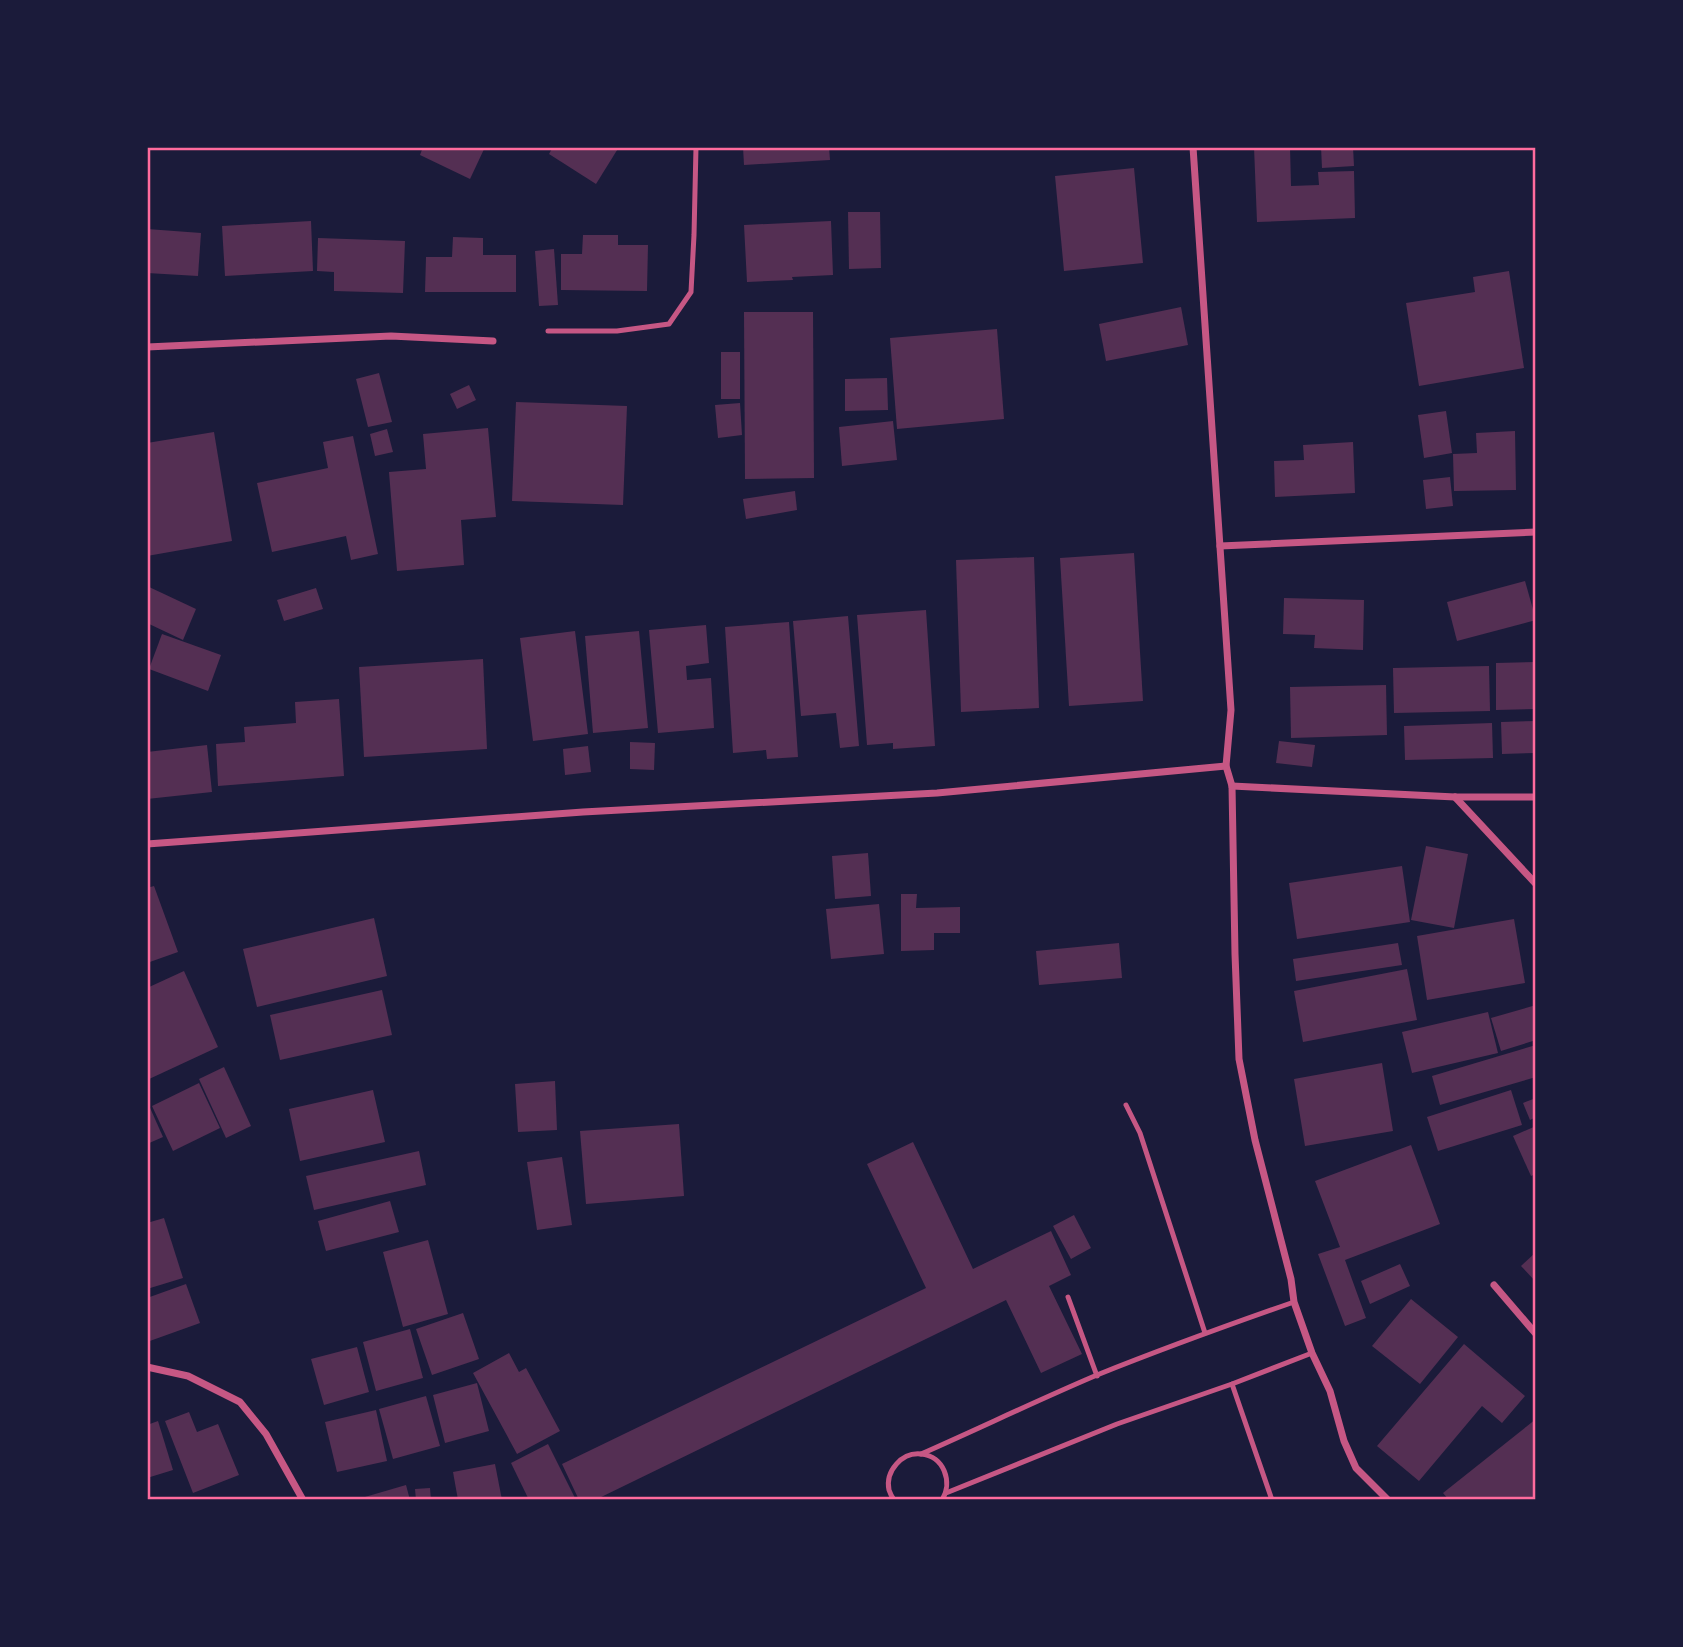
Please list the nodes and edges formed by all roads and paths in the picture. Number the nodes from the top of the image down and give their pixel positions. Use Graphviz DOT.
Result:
graph roads {
  1 [pos="696,147"];
  2 [pos="1193,147"];
  3 [pos="548,331"];
  4 [pos="493,341"];
  5 [pos="147,347"];
  6 [pos="1536,532"];
  7 [pos="1220,546"];
  8 [pos="1226,766"];
  9 [pos="1232,786"];
  10 [pos="1455,797"];
  11 [pos="1536,797"];
  12 [pos="147,844"];
  13 [pos="1536,884"];
  14 [pos="1126,1105"];
  15 [pos="1494,1285"];
  16 [pos="1068,1297"];
  17 [pos="1294,1302"];
  18 [pos="1205,1333"];
  19 [pos="1536,1334"];
  20 [pos="1312,1353"];
  21 [pos="147,1367"];
  22 [pos="1097,1376"];
  23 [pos="1232,1384"];
  24 [pos="921,1454"];
  25 [pos="946,1493"];
  26 [pos="303,1500"];
  27 [pos="894,1500"];
  28 [pos="942,1500"];
  29 [pos="1272,1500"];
  30 [pos="1388,1500"];
  1 -- 3 [label="lane"];
  2 -- 7 [label="street"];
  4 -- 5 [label="street"];
  6 -- 7 [label="street"];
  7 -- 8 [label="street"];
  8 -- 9 [label="street"];
  8 -- 12 [label="street"];
  9 -- 10 [label="street"];
  9 -- 17 [label="street"];
  10 -- 11 [label="street"];
  10 -- 13 [label="street"];
  14 -- 18 [label="lane"];
  15 -- 19 [label="street"];
  16 -- 22 [label="lane"];
  17 -- 18 [label="lane"];
  17 -- 20 [label="street"];
  18 -- 22 [label="lane"];
  20 -- 23 [label="lane"];
  20 -- 30 [label="street"];
  21 -- 26 [label="street"];
  22 -- 24 [label="lane"];
  23 -- 25 [label="lane"];
  23 -- 29 [label="lane"];
  24 -- 25 [label="lane"];
  24 -- 27 [label="lane"];
  25 -- 28 [label="lane"];
}
